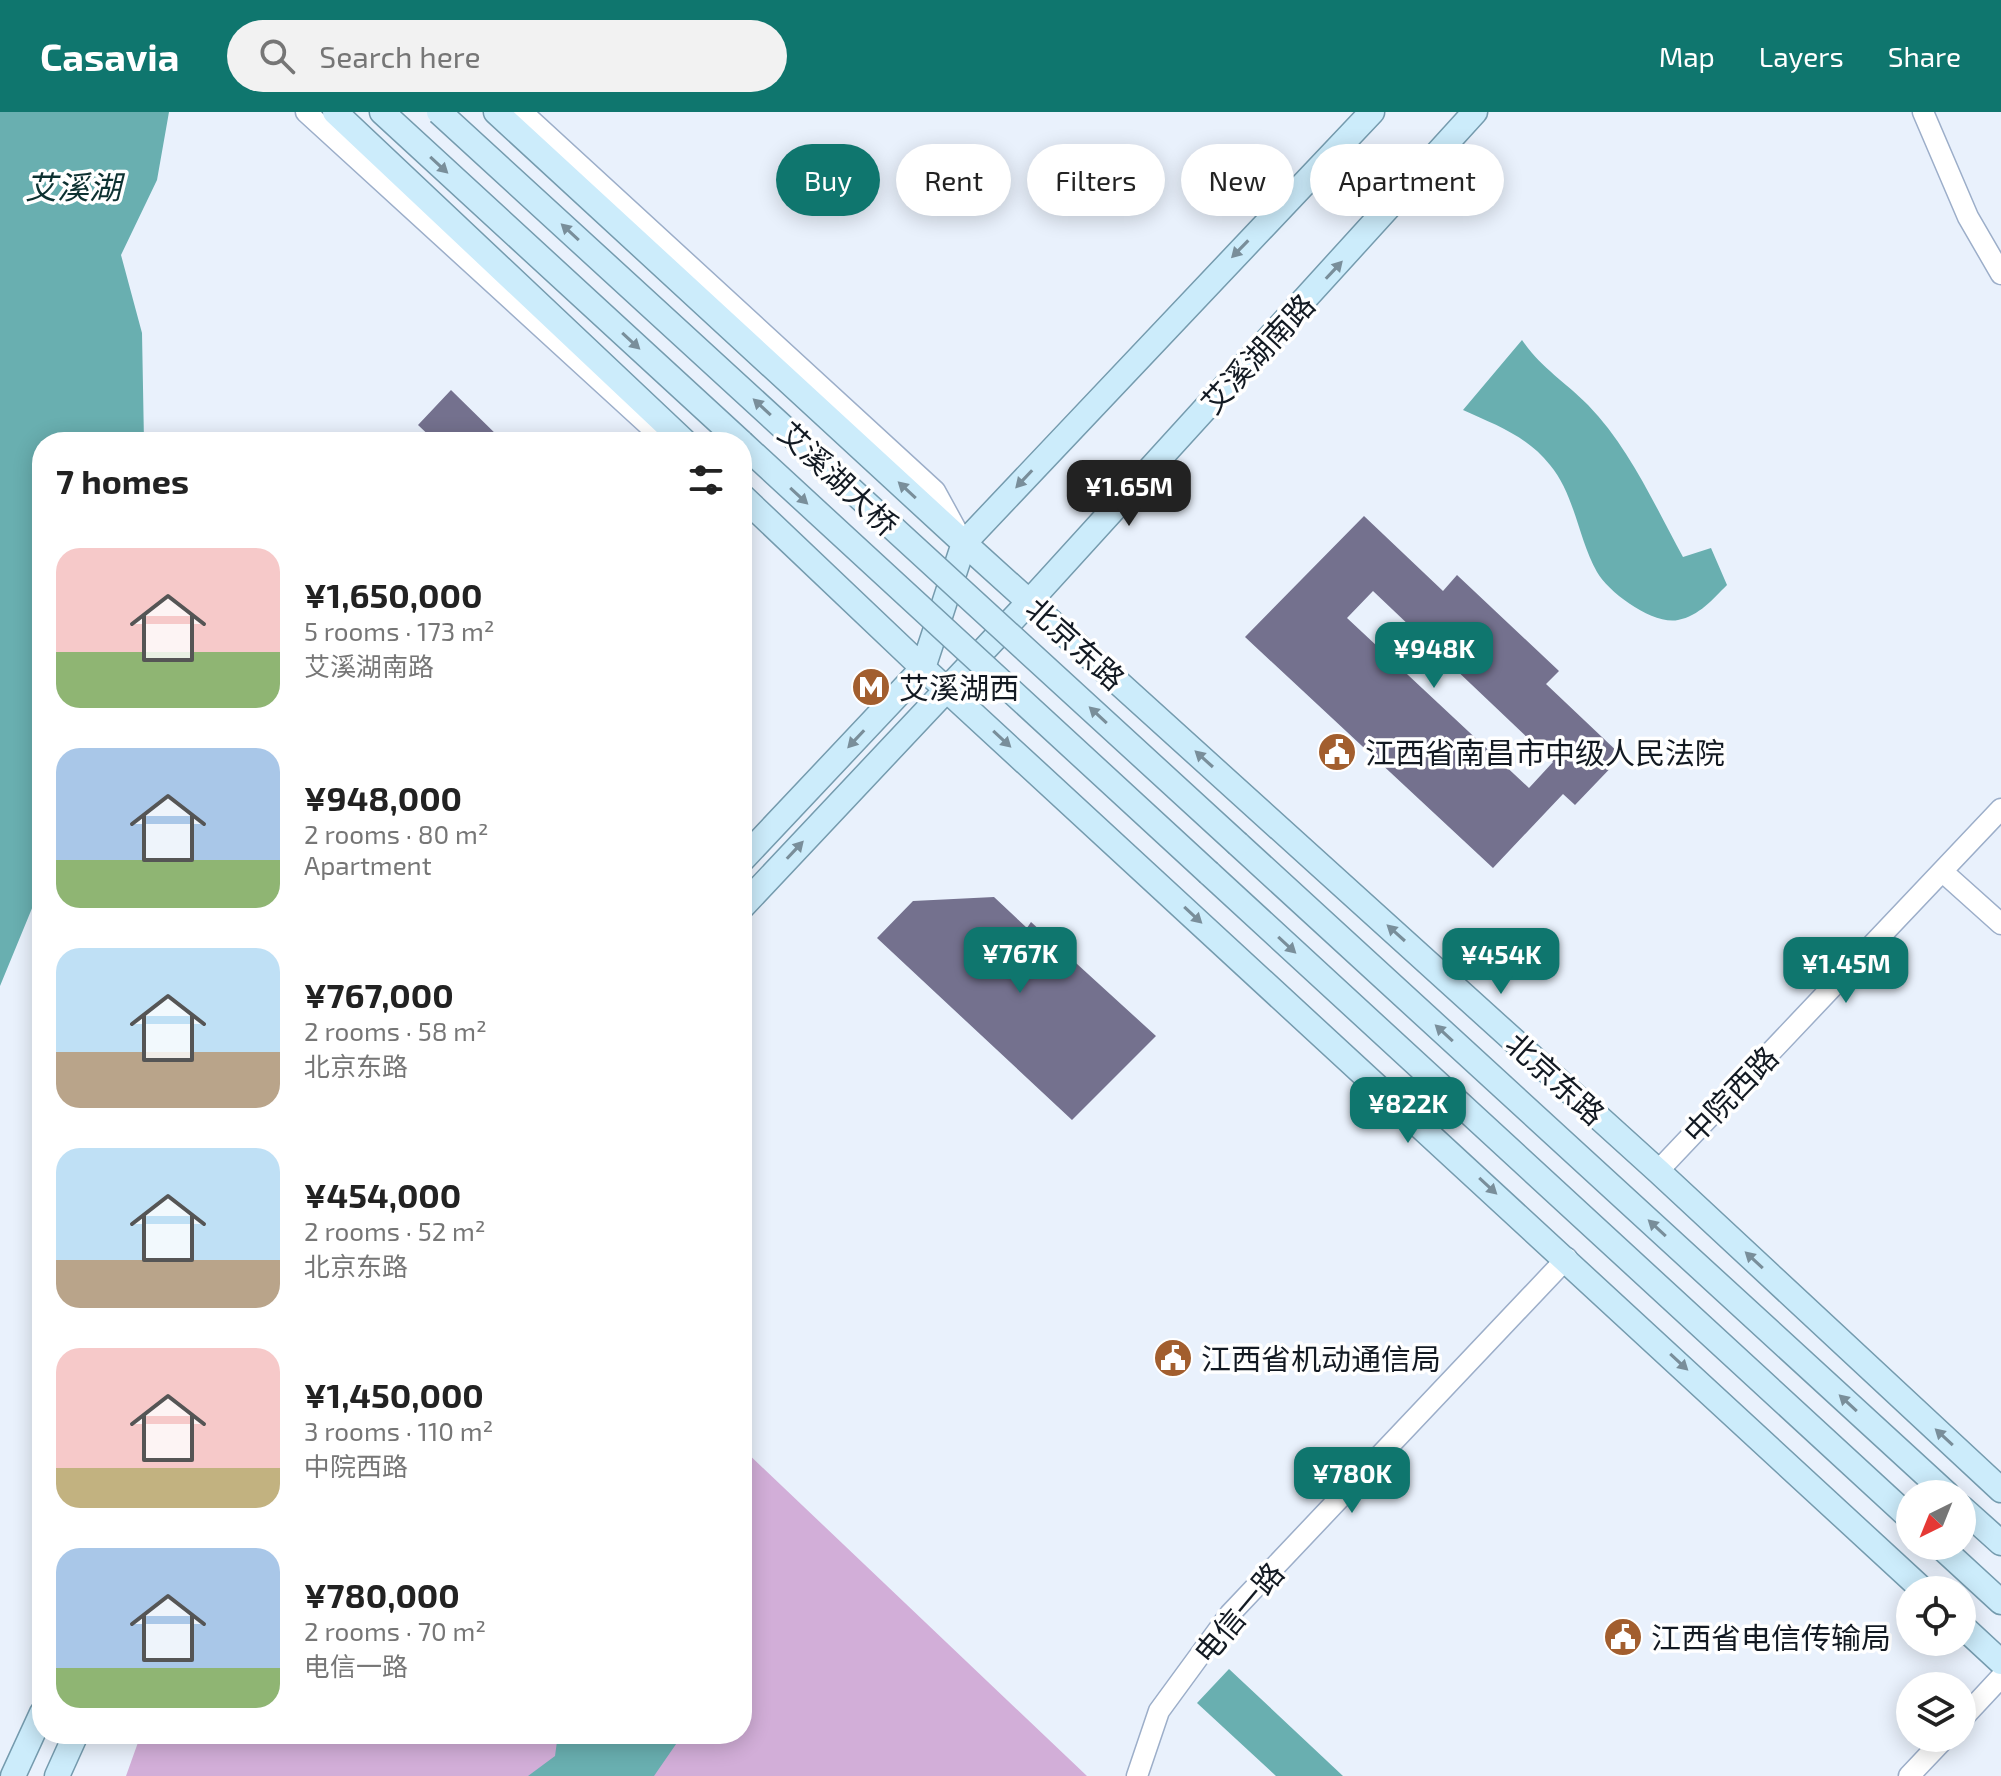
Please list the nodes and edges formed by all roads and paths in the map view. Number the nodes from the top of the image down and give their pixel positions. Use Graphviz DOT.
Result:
graph roads {
  1 [pos="306,112"];
  2 [pos="335,112"];
  3 [pos="382,112"];
  4 [pos="439,112"];
  5 [pos="1372,112"];
  6 [pos="1475,112"];
  7 [pos="1923,112"];
  8 [pos="510,117"];
  9 [pos="434,217"];
  10 [pos="2001,274"];
  11 [pos="657,432"];
  12 [pos="674,432"];
  13 [pos="729,432"];
  14 [pos="752,453"];
  15 [pos="752,506"];
  16 [pos="752,519"];
  17 [pos="964,543"];
  18 [pos="1030,601"];
  19 [pos="923,668"];
  20 [pos="947,689"];
  21 [pos="2001,809"];
  22 [pos="1238,844"];
  23 [pos="752,849"];
  24 [pos="1943,872"];
  25 [pos="752,896"];
  26 [pos="2001,924"];
  27 [pos="1658,1171"];
  28 [pos="1567,1258"];
  29 [pos="1980,1470"];
  30 [pos="1932,1480"];
  31 [pos="2001,1490"];
  32 [pos="1896,1505"];
  33 [pos="2001,1511"];
  34 [pos="1976,1521"];
  35 [pos="2001,1543"];
  36 [pos="1955,1560"];
  37 [pos="1908,1576"];
  38 [pos="2001,1602"];
  39 [pos="1976,1639"];
  40 [pos="2001,1662"];
  41 [pos="2001,1677"];
  42 [pos="1976,1704"];
  43 [pos="32,1735"];
  44 [pos="71,1744"];
  45 [pos="1932,1752"];
  46 [pos="13,1776"];
  47 [pos="57,1776"];
  48 [pos="1137,1776"];
  49 [pos="1909,1776"];
  1 -- 9 [label="street"];
  2 -- 9 [label="main road"];
  3 -- 13 [label="main road, 艾溪湖大桥, one-way"];
  22 -- 4 [label="main road, 艾溪湖大桥, one-way, bridge"];
  5 -- 17 [label="main road, one-way"];
  18 -- 6 [label="main road, 艾溪湖南路, one-way"];
  7 -- 10 [label="street"];
  8 -- 17 [label="main road, 北京东路"];
  9 -- 11 [label="street"];
  9 -- 12 [label="main road"];
  14 -- 32 [label="main road, 艾溪湖大桥, one-way, bridge"];
  15 -- 19 [label="main road"];
  16 -- 19 [label="street"];
  17 -- 18 [label="main road, 北京东路"];
  17 -- 19 [label="main road"];
  18 -- 20 [label="main road, 艾溪湖南路"];
  27 -- 18 [label="main road, 北京东路, one-way"];
  19 -- 20 [label="main road"];
  19 -- 23 [label="main road, one-way"];
  25 -- 20 [label="main road, 艾溪湖南路, one-way"];
  20 -- 28 [label="main road, one-way"];
  21 -- 24 [label="street, 中院西路"];
  30 -- 22 [label="main road, 北京东路, one-way"];
  24 -- 26 [label="street"];
  24 -- 27 [label="street, 中院西路"];
  29 -- 27 [label="main road, 北京东路, one-way"];
  28 -- 37 [label="main road, one-way"];
  28 -- 48 [label="street, 电信一路"];
  29 -- 31 [label="main road, 北京东路"];
  29 -- 33 [label="main road"];
  34 -- 35 [label="main road"];
  36 -- 38 [label="main road"];
  39 -- 40 [label="main road"];
  41 -- 42 [label="street"];
  43 -- 46 [label="main road"];
  44 -- 47 [label="main road"];
  45 -- 49 [label="street"];
}
